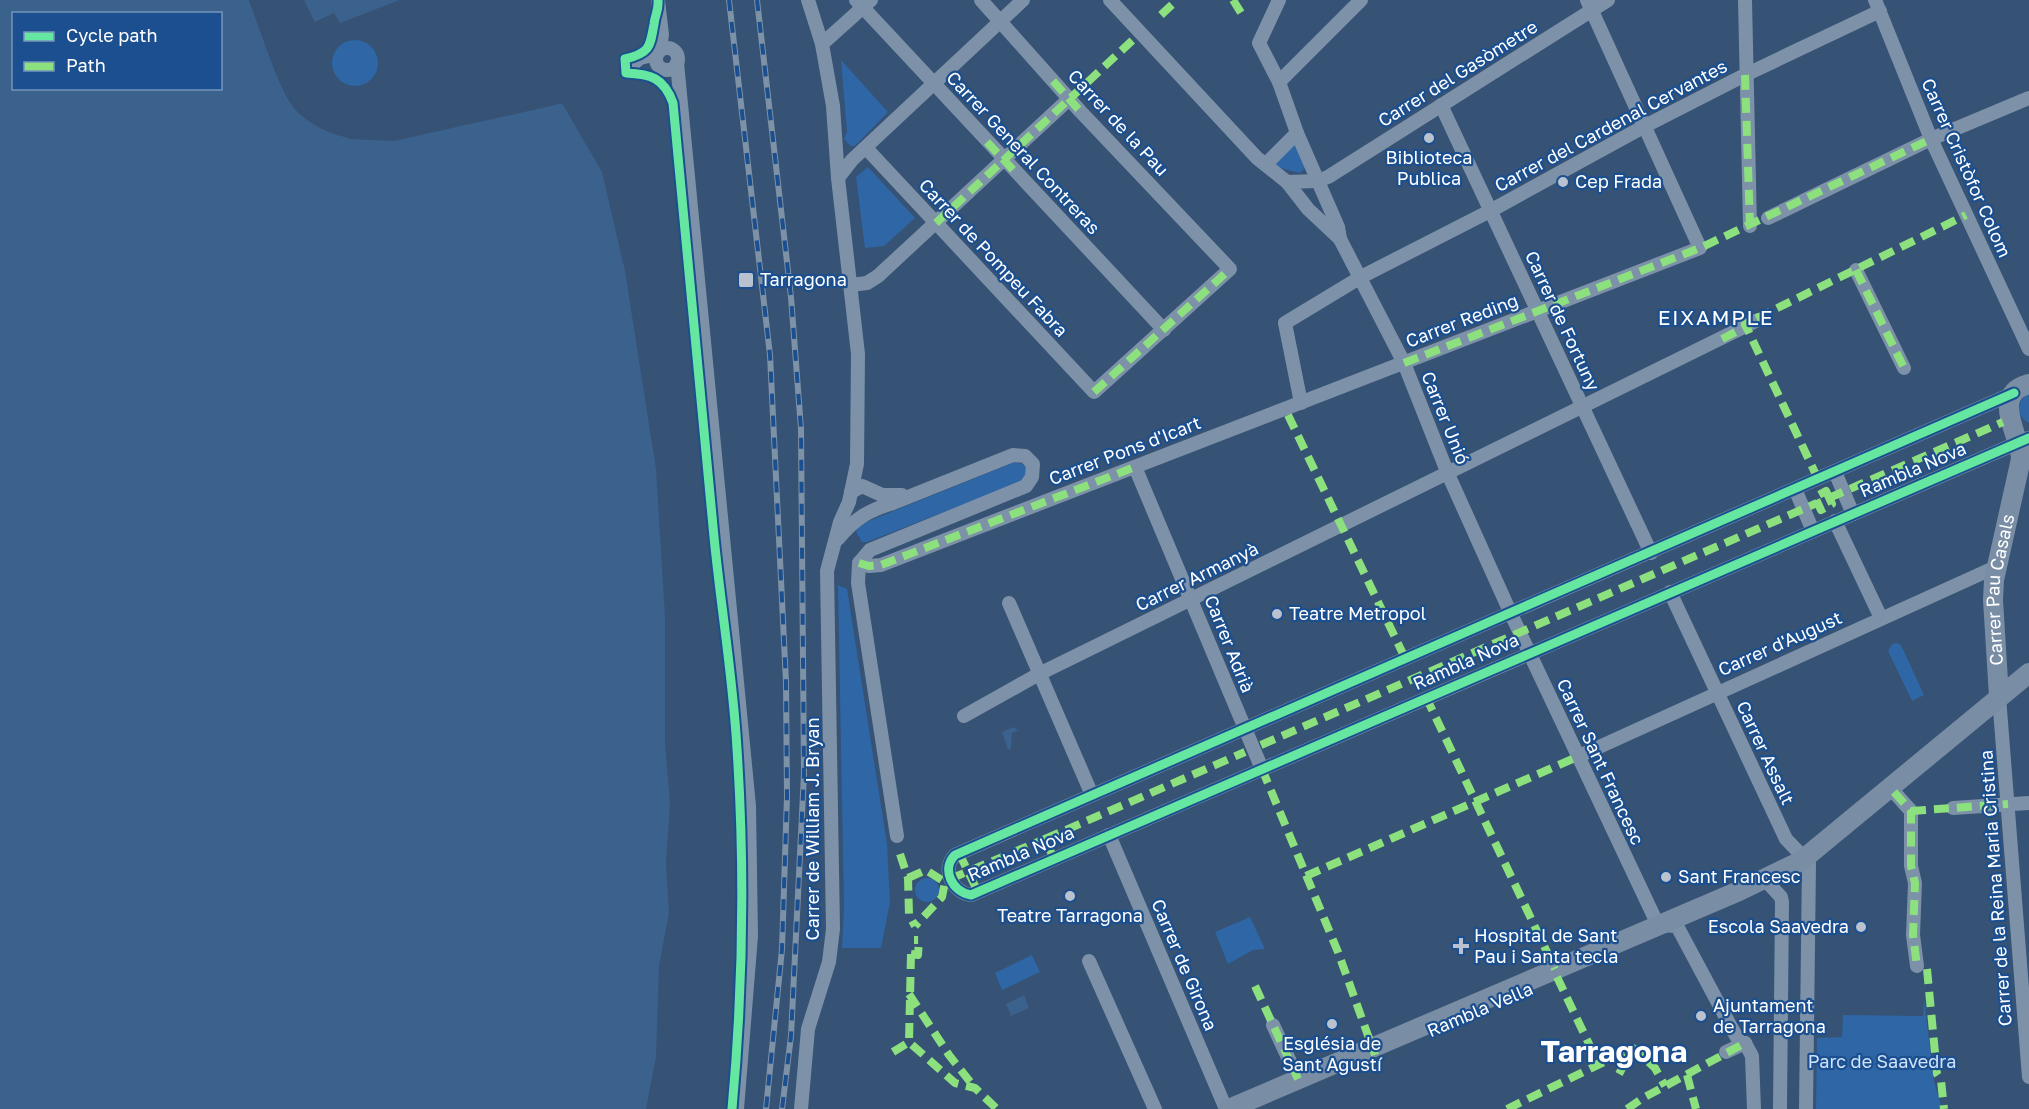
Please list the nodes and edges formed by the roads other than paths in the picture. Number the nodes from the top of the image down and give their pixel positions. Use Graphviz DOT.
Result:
graph roads {
  1 [pos="658,0"];
  2 [pos="667,0"];
  3 [pos="808,0"];
  4 [pos="981,0"];
  5 [pos="1023,0"];
  6 [pos="1110,0"];
  7 [pos="1279,0"];
  8 [pos="1361,0"];
  9 [pos="1608,0"];
  10 [pos="1745,0"];
  11 [pos="864,2"];
  12 [pos="1590,5"];
  13 [pos="1877,6"];
  14 [pos="1000,21"];
  15 [pos="822,44"];
  16 [pos="665,59"];
  17 [pos="1746,75"];
  18 [pos="1279,82"];
  19 [pos="932,83"];
  20 [pos="2029,98"];
  21 [pos="1069,99"];
  22 [pos="1441,105"];
  23 [pos="1645,126"];
  24 [pos="1298,133"];
  25 [pos="1931,139"];
  26 [pos="836,140"];
  27 [pos="866,148"];
  28 [pos="1004,160"];
  29 [pos="1266,164"];
  30 [pos="838,178"];
  31 [pos="1323,179"];
  32 [pos="1287,182"];
  33 [pos="1490,211"];
  34 [pos="1768,218"];
  35 [pos="936,223"];
  36 [pos="1750,226"];
  37 [pos="1340,238"];
  38 [pos="1856,270"];
  39 [pos="1361,277"];
  40 [pos="850,285"];
  41 [pos="1537,311"];
  42 [pos="1758,320"];
  43 [pos="1164,330"];
  44 [pos="2029,349"];
  45 [pos="1404,363"];
  46 [pos="1904,368"];
  47 [pos="2022,388"];
  48 [pos="1301,404"];
  49 [pos="1583,407"];
  50 [pos="2025,438"];
  51 [pos="857,464"];
  52 [pos="1136,466"];
  53 [pos="1835,472"];
  54 [pos="1448,474"];
  55 [pos="870,489"];
  56 [pos="1795,489"];
  57 [pos="913,494"];
  58 [pos="850,497"];
  59 [pos="869,511"];
  60 [pos="1853,514"];
  61 [pos="1835,521"];
  62 [pos="1813,531"];
  63 [pos="833,545"];
  64 [pos="1651,553"];
  65 [pos="862,558"];
  66 [pos="1998,566"];
  67 [pos="1670,592"];
  68 [pos="1191,599"];
  69 [pos="1009,603"];
  70 [pos="1511,614"];
  71 [pos="1881,618"];
  72 [pos="1529,652"];
  73 [pos="2029,673"];
  74 [pos="1039,674"];
  75 [pos="1717,692"];
  76 [pos="1999,698"];
  77 [pos="964,716"];
  78 [pos="1245,729"];
  79 [pos="1578,757"];
  80 [pos="1262,769"];
  81 [pos="1894,792"];
  82 [pos="1092,795"];
  83 [pos="2029,803"];
  84 [pos="2008,804"];
  85 [pos="1953,808"];
  86 [pos="1109,835"];
  87 [pos="897,836"];
  88 [pos="1807,860"];
  89 [pos="1775,890"];
  90 [pos="1667,925"];
  91 [pos="1089,961"];
  92 [pos="2025,964"];
  93 [pos="1917,966"];
  94 [pos="1273,1025"];
  95 [pos="1745,1043"];
  96 [pos="1726,1052"];
  97 [pos="2029,1077"];
  98 [pos="1298,1079"];
  99 [pos="737,1109"];
  100 [pos="801,1109"];
  101 [pos="1155,1109"];
  102 [pos="1227,1109"];
  103 [pos="1249,1109"];
  104 [pos="1754,1109"];
  105 [pos="1780,1109"];
  106 [pos="1806,1109"];
  1 -- 16 [label="street"];
  2 -- 16 [label="street"];
  3 -- 15 [label="street"];
  4 -- 14 [label="street, Carrer de la Pau"];
  5 -- 14 [label="street"];
  6 -- 29 [label="street, Carrer Unió"];
  7 -- 18 [label="street, Carrer Unió"];
  8 -- 18 [label="street"];
  9 -- 12 [label="street, Carrer del Gasòmetre"];
  10 -- 17 [label="street"];
  11 -- 15 [label="street"];
  11 -- 19 [label="street, Carrer General Contreras"];
  12 -- 22 [label="street, Carrer del Gasòmetre"];
  12 -- 23 [label="street"];
  13 -- 17 [label="street, Carrer del Cardenal Cervantes"];
  13 -- 25 [label="street, Carrer Cristòfor Colom"];
  14 -- 19 [label="street"];
  14 -- 21 [label="street, Carrer de la Pau"];
  15 -- 26 [label="street"];
  16 -- 99 [label="street"];
  17 -- 23 [label="street, Carrer del Cardenal Cervantes"];
  17 -- 36 [label="street"];
  18 -- 24 [label="street, Carrer Unió"];
  19 -- 27 [label="street"];
  19 -- 28 [label="street, Carrer General Contreras"];
  20 -- 25 [label="street"];
  21 -- 28 [label="street"];
  21 -- 43 [label="street, Carrer de la Pau"];
  22 -- 31 [label="street, Carrer del Gasòmetre"];
  22 -- 33 [label="street, Carrer de Fortuny"];
  23 -- 33 [label="street, Carrer del Cardenal Cervantes"];
  23 -- 41 [label="street, Carrer Reding"];
  24 -- 29 [label="street"];
  24 -- 31 [label="street, Carrer Unió"];
  25 -- 34 [label="street"];
  25 -- 44 [label="street, Carrer Cristòfor Colom"];
  26 -- 27 [label="street"];
  26 -- 30 [label="street"];
  27 -- 30 [label="street"];
  27 -- 35 [label="street, Carrer de Pompeu Fabra"];
  28 -- 35 [label="street"];
  28 -- 43 [label="street, Carrer General Contreras"];
  29 -- 32 [label="street, Carrer Unió"];
  30 -- 40 [label="street"];
  31 -- 32 [label="street"];
  31 -- 37 [label="street, Carrer Unió"];
  32 -- 37 [label="street, Carrer Unió"];
  33 -- 39 [label="street, Carrer del Cardenal Cervantes"];
  33 -- 41 [label="street, Carrer de Fortuny"];
  35 -- 40 [label="street"];
  35 -- 43 [label="street, Carrer de Pompeu Fabra"];
  37 -- 39 [label="street, Carrer Unió"];
  38 -- 46 [label="street"];
  39 -- 45 [label="street, Carrer Unió"];
  39 -- 48 [label="street, Carrer del Cardenal Cervantes"];
  40 -- 51 [label="street"];
  41 -- 45 [label="street, Carrer Reding"];
  41 -- 49 [label="street, Carrer de Fortuny"];
  42 -- 49 [label="street, Carrer Armanyà"];
  45 -- 48 [label="street, Carrer Pons d'Icart"];
  45 -- 54 [label="street, Carrer Unió"];
  47 -- 50 [label="main road, Carrer Pau Casals"];
  47 -- 53 [label="street, Rambla Nova"];
  48 -- 52 [label="street, Carrer Pons d'Icart"];
  49 -- 54 [label="street, Carrer Armanyà"];
  49 -- 64 [label="street, Carrer de Fortuny"];
  50 -- 60 [label="street, Rambla Nova"];
  50 -- 66 [label="main road, Carrer Pau Casals"];
  51 -- 55 [label="street"];
  51 -- 58 [label="street, Carrer de William J. Bryan"];
  52 -- 65 [label="street, Carrer Pons d'Icart"];
  52 -- 68 [label="street, Carrer Adrià"];
  53 -- 56 [label="street, Rambla Nova"];
  53 -- 60 [label="street, Rambla Nova"];
  54 -- 68 [label="street, Carrer Armanyà"];
  54 -- 70 [label="street, Carrer Unió"];
  55 -- 57 [label="street"];
  55 -- 58 [label="street"];
  55 -- 59 [label="street"];
  56 -- 62 [label="street"];
  56 -- 64 [label="street, Rambla Nova"];
  57 -- 59 [label="street"];
  57 -- 65 [label="street"];
  58 -- 59 [label="street"];
  58 -- 63 [label="street, Carrer de William J. Bryan"];
  59 -- 63 [label="street, Carrer de William J. Bryan"];
  60 -- 61 [label="street, Rambla Nova"];
  61 -- 62 [label="street, Rambla Nova"];
  61 -- 71 [label="street"];
  62 -- 67 [label="street, Rambla Nova"];
  63 -- 100 [label="street, Carrer de William J. Bryan"];
  64 -- 70 [label="street, Rambla Nova"];
  65 -- 87 [label="street"];
  66 -- 71 [label="street, Carrer d'August"];
  66 -- 76 [label="main road, Carrer Pau Casals"];
  67 -- 72 [label="street, Rambla Nova"];
  67 -- 75 [label="street, Carrer Assalt"];
  68 -- 74 [label="street, Carrer Armanyà"];
  68 -- 78 [label="street, Carrer Adrià"];
  69 -- 74 [label="street"];
  70 -- 72 [label="street, Carrer Sant Francesc"];
  70 -- 78 [label="street, Rambla Nova"];
  71 -- 75 [label="street, Carrer d'August"];
  72 -- 79 [label="street, Carrer Sant Francesc"];
  72 -- 80 [label="street, Rambla Nova"];
  73 -- 76 [label="main road"];
  74 -- 77 [label="street, Carrer Armanyà"];
  74 -- 82 [label="street"];
  75 -- 79 [label="street, Carrer d'August"];
  75 -- 88 [label="street, Carrer Assalt"];
  76 -- 81 [label="main road"];
  76 -- 84 [label="street, Carrer de la Reina Maria Cristina"];
  76 -- 88 [label="main road"];
  78 -- 80 [label="street, Carrer Adrià"];
  78 -- 82 [label="street, Rambla Nova"];
  79 -- 90 [label="street, Carrer Sant Francesc"];
  80 -- 86 [label="street, Rambla Nova"];
  81 -- 88 [label="main road"];
  81 -- 93 [label="street"];
  82 -- 86 [label="street, Rambla Nova"];
  83 -- 84 [label="street"];
  84 -- 85 [label="street"];
  84 -- 92 [label="street, Carrer de la Reina Maria Cristina"];
  86 -- 102 [label="street, Carrer de Girona"];
  88 -- 89 [label="main road, Rambla Vella"];
  88 -- 90 [label="main road, Rambla Vella"];
  88 -- 90 [label="main road"];
  88 -- 106 [label="street"];
  89 -- 90 [label="main road, Rambla Vella"];
  89 -- 105 [label="street"];
  90 -- 95 [label="street, Carrer Sant Francesc"];
  90 -- 98 [label="main road, Rambla Vella"];
  90 -- 103 [label="main road, Rambla Vella"];
  91 -- 101 [label="street"];
  92 -- 97 [label="street, Carrer de la Reina Maria Cristina"];
  94 -- 98 [label="street"];
  95 -- 96 [label="street"];
  95 -- 104 [label="street"];
  98 -- 102 [label="main road, Rambla Vella"];
}
